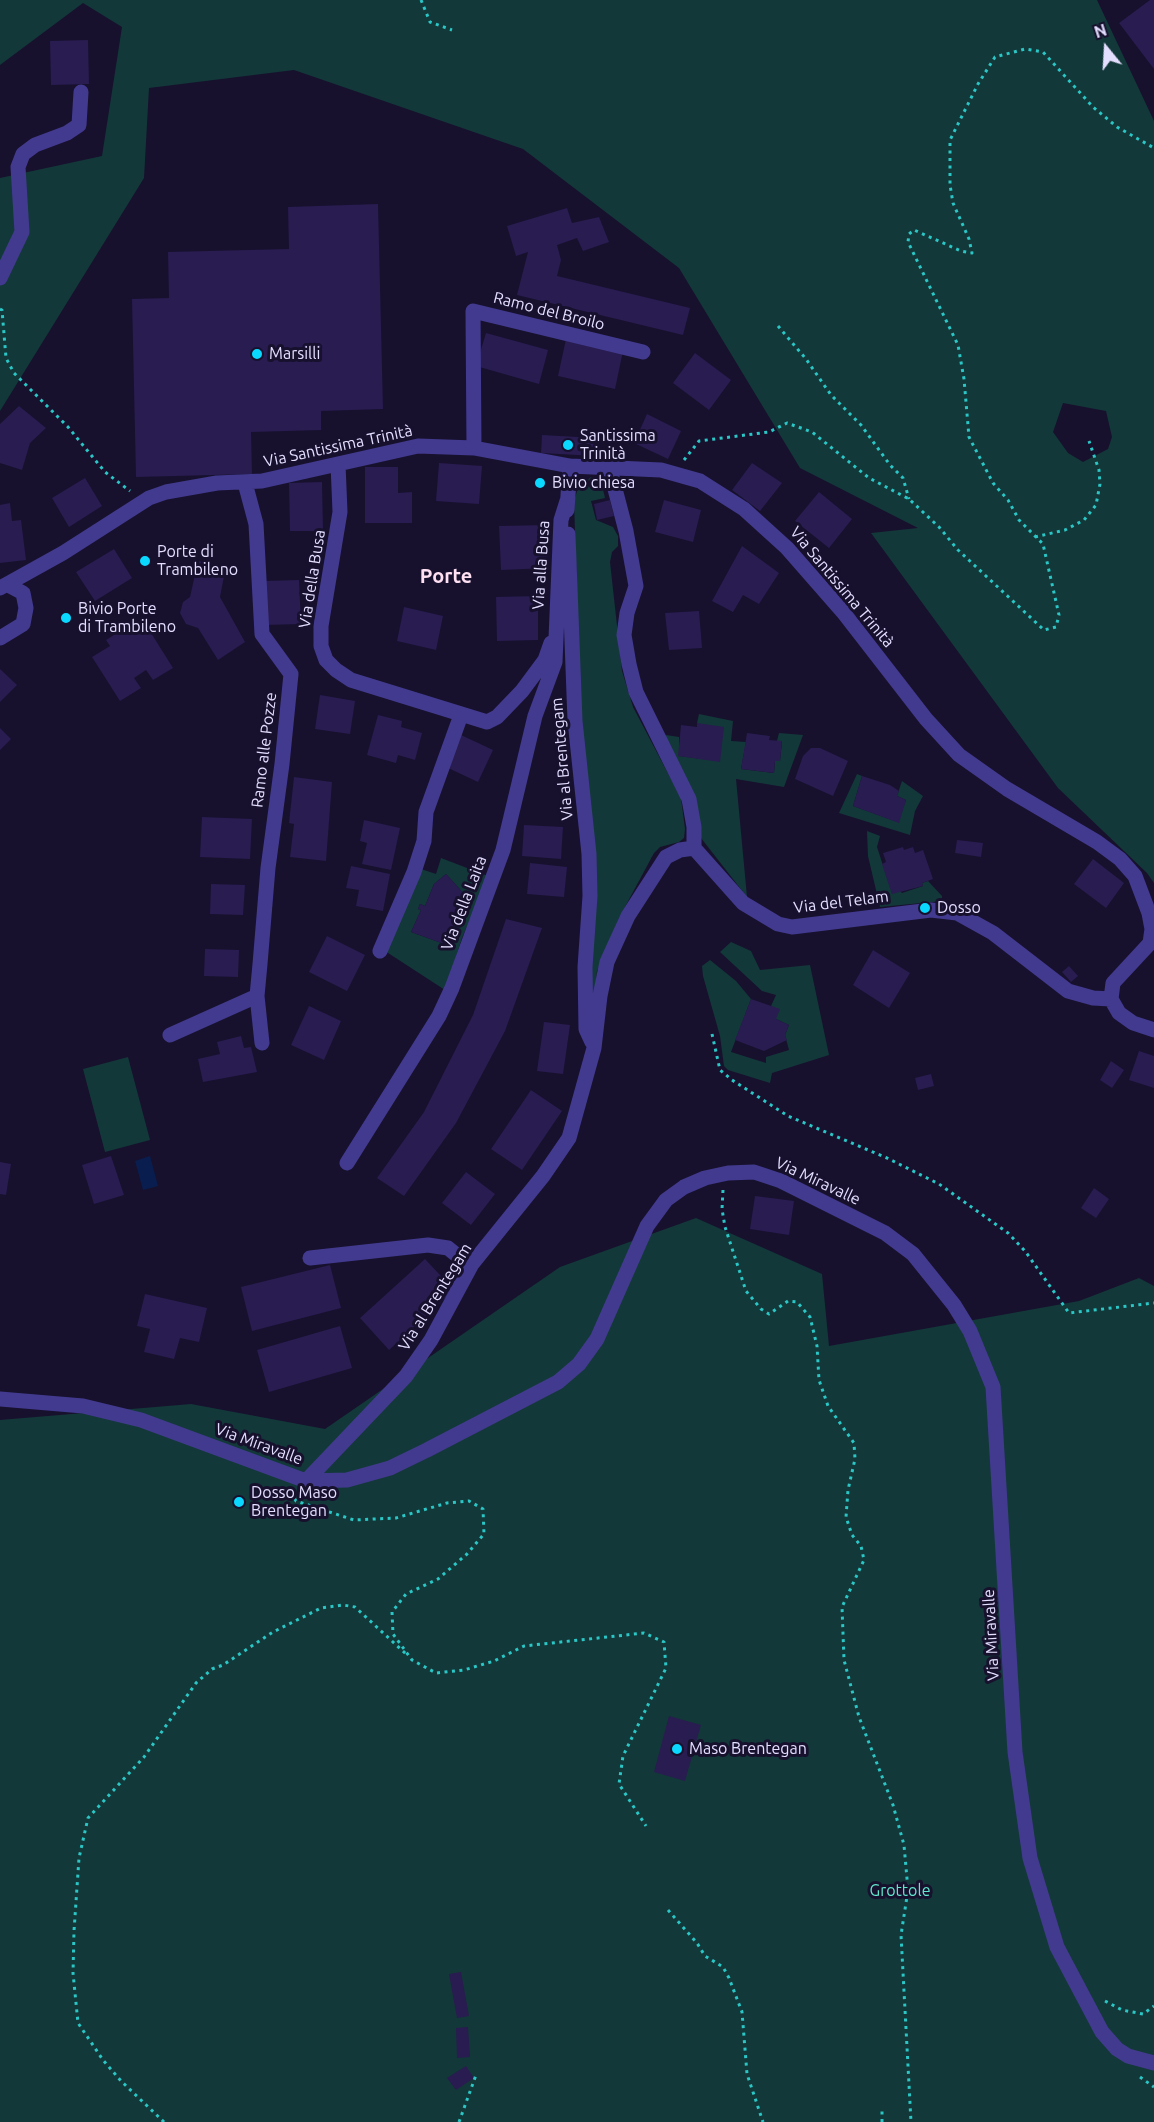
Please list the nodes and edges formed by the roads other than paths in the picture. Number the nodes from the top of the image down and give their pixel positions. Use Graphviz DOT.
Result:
graph roads {
  1 [pos="81,92"];
  2 [pos="0,278"];
  3 [pos="643,352"];
  4 [pos="474,448"];
  5 [pos="338,464"];
  6 [pos="570,466"];
  7 [pos="609,466"];
  8 [pos="245,483"];
  9 [pos="567,501"];
  10 [pos="4,586"];
  11 [pos="555,632"];
  12 [pos="0,638"];
  13 [pos="461,715"];
  14 [pos="694,848"];
  15 [pos="380,951"];
  16 [pos="257,996"];
  17 [pos="1111,999"];
  18 [pos="1154,1030"];
  19 [pos="170,1035"];
  20 [pos="262,1043"];
  21 [pos="594,1048"];
  22 [pos="347,1163"];
  23 [pos="310,1258"];
  24 [pos="468,1271"];
  25 [pos="0,1399"];
  26 [pos="306,1480"];
  27 [pos="1154,2063"];
  1 -- 2 [label="street"];
  3 -- 4 [label="street, Ramo del Broilo"];
  4 -- 5 [label="street, Via Santissima Trinità"];
  4 -- 6 [label="street, Via Santissima Trinità"];
  5 -- 8 [label="street, Via Santissima Trinità"];
  5 -- 13 [label="street, Via della Busa"];
  6 -- 7 [label="street, Via Santissima Trinità"];
  6 -- 9 [label="street, Via al Brentegam"];
  7 -- 14 [label="street"];
  7 -- 17 [label="street, Via Santissima Trinità"];
  8 -- 10 [label="street, Via Santissima Trinità"];
  8 -- 16 [label="street, Ramo alle Pozze"];
  9 -- 11 [label="street, Via alla Busa"];
  9 -- 21 [label="street, Via al Brentegam"];
  10 -- 12 [label="street"];
  11 -- 13 [label="street, Via della Busa"];
  11 -- 22 [label="street, Via della Laita"];
  13 -- 15 [label="street"];
  14 -- 17 [label="street, Via del Telam"];
  14 -- 21 [label="street, Via al Brentegam"];
  16 -- 19 [label="street"];
  16 -- 20 [label="street, Ramo alle Pozze"];
  17 -- 18 [label="street"];
  21 -- 24 [label="street, Via al Brentegam"];
  23 -- 24 [label="street"];
  24 -- 26 [label="street, Via al Brentegam"];
  25 -- 26 [label="street, Via Miravalle"];
  26 -- 27 [label="street, Via Miravalle"];
}
